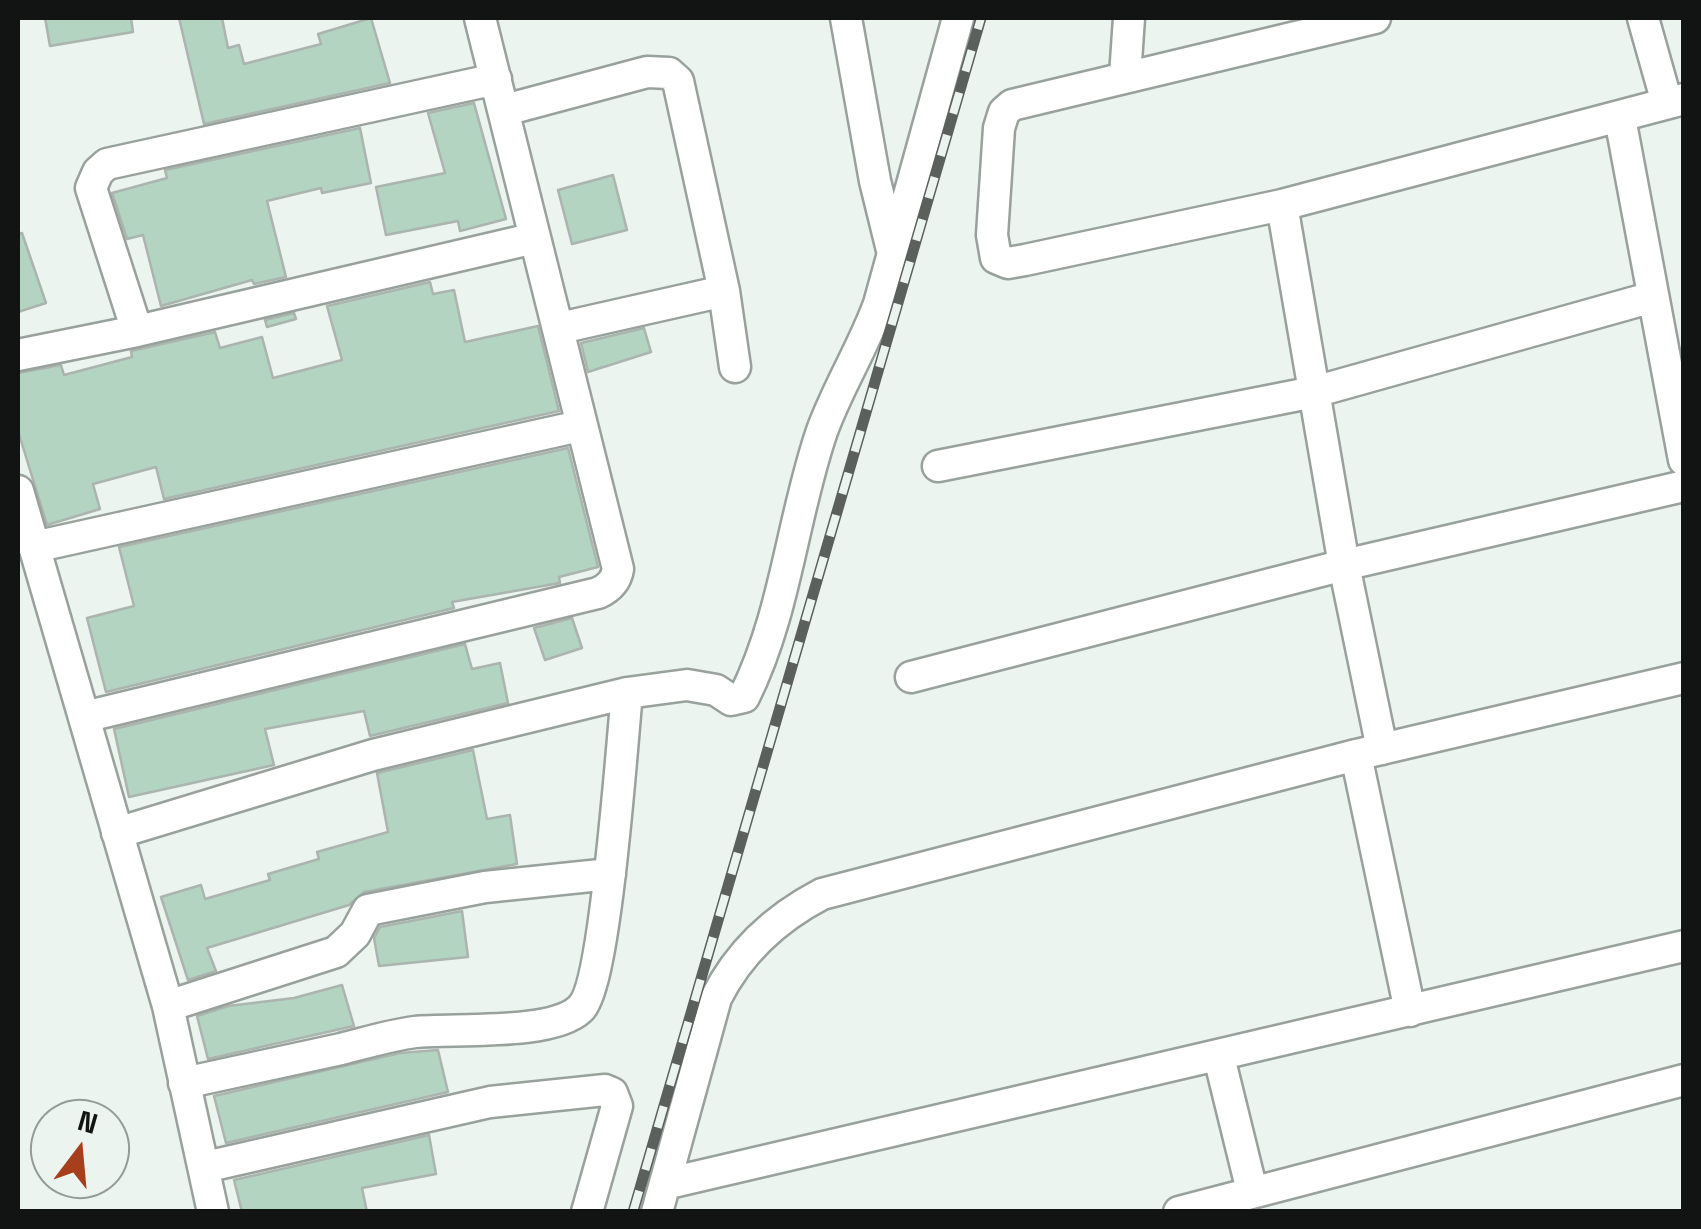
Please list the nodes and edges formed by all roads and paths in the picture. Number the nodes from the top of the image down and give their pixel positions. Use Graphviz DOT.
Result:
graph roads {
  1 [pos="480,18"];
  2 [pos="846,18"];
  3 [pos="958,18"];
  4 [pos="1129,18"];
  5 [pos="1375,18"];
  6 [pos="1643,18"];
  7 [pos="1124,76"];
  8 [pos="496,79"];
  9 [pos="1675,101"];
  10 [pos="505,110"];
  11 [pos="1620,118"];
  12 [pos="1282,205"];
  13 [pos="535,238"];
  14 [pos="892,254"];
  15 [pos="724,292"];
  16 [pos="1653,296"];
  17 [pos="560,328"];
  18 [pos="137,331"];
  19 [pos="18,356"];
  20 [pos="735,367"];
  21 [pos="1314,392"];
  22 [pos="580,426"];
  23 [pos="1683,448"];
  24 [pos="938,466"];
  25 [pos="1684,486"];
  26 [pos="18,491"];
  27 [pos="34,547"];
  28 [pos="1344,565"];
  29 [pos="911,677"];
  30 [pos="1684,678"];
  31 [pos="627,694"];
  32 [pos="84,717"];
  33 [pos="1369,752"];
  34 [pos="117,833"];
  35 [pos="610,874"];
  36 [pos="1684,946"];
  37 [pos="168,1006"];
  38 [pos="1410,1011"];
  39 [pos="1219,1057"];
  40 [pos="1684,1080"];
  41 [pos="184,1083"];
  42 [pos="205,1167"];
  43 [pos="1252,1191"];
  44 [pos="661,1198"];
  45 [pos="213,1212"];
  46 [pos="588,1212"];
  47 [pos="1179,1212"];
  1 -- 8 [label="street"];
  2 -- 14 [label="street"];
  3 -- 14 [label="street"];
  4 -- 7 [label="street"];
  5 -- 7 [label="street"];
  6 -- 9 [label="street"];
  7 -- 12 [label="street"];
  8 -- 10 [label="street"];
  8 -- 18 [label="street"];
  9 -- 11 [label="street"];
  10 -- 13 [label="street"];
  10 -- 15 [label="street"];
  11 -- 12 [label="street"];
  11 -- 16 [label="street"];
  12 -- 21 [label="street"];
  13 -- 17 [label="street"];
  13 -- 18 [label="street"];
  14 -- 31 [label="street"];
  15 -- 17 [label="street"];
  15 -- 20 [label="street"];
  16 -- 21 [label="street"];
  16 -- 23 [label="street"];
  17 -- 22 [label="street"];
  18 -- 19 [label="street"];
  21 -- 24 [label="street"];
  21 -- 28 [label="street"];
  22 -- 27 [label="street"];
  22 -- 32 [label="street"];
  25 -- 28 [label="street"];
  26 -- 27 [label="street"];
  27 -- 32 [label="street"];
  28 -- 29 [label="street"];
  28 -- 33 [label="street"];
  30 -- 33 [label="street"];
  31 -- 34 [label="street"];
  31 -- 35 [label="street"];
  32 -- 34 [label="street"];
  33 -- 38 [label="street"];
  33 -- 44 [label="street"];
  34 -- 37 [label="street"];
  35 -- 37 [label="street"];
  35 -- 41 [label="street"];
  36 -- 38 [label="street"];
  37 -- 41 [label="street"];
  38 -- 39 [label="street"];
  39 -- 43 [label="street"];
  39 -- 44 [label="street"];
  40 -- 43 [label="street"];
  41 -- 42 [label="street"];
  42 -- 45 [label="street"];
  42 -- 46 [label="street"];
  43 -- 47 [label="street"];
}
